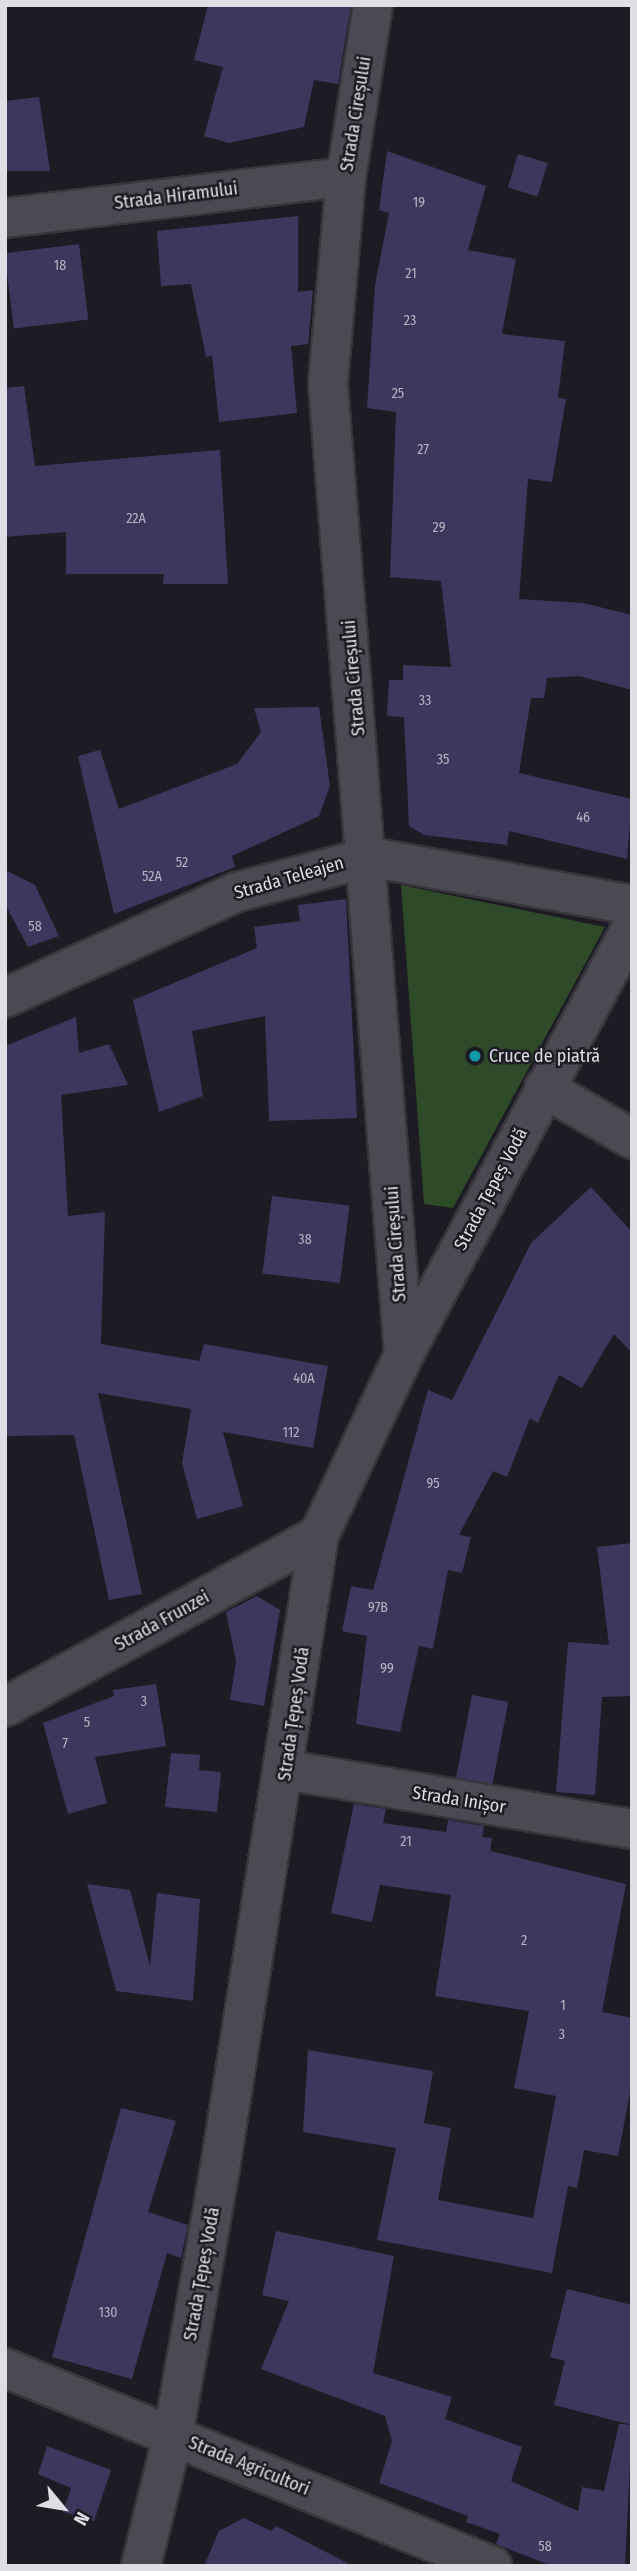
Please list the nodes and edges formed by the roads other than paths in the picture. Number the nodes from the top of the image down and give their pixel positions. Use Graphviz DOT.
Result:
graph roads {
  1 [pos="373,5"];
  2 [pos="346,177"];
  3 [pos="5,218"];
  4 [pos="370,857"];
  5 [pos="632,905"];
  6 [pos="632,926"];
  7 [pos="5,998"];
  8 [pos="544,1088"];
  9 [pos="632,1139"];
  10 [pos="404,1354"];
  11 [pos="319,1535"];
  12 [pos="5,1707"];
  13 [pos="286,1770"];
  14 [pos="632,1829"];
  15 [pos="5,2368"];
  16 [pos="173,2435"];
  17 [pos="141,2566"];
  18 [pos="492,2566"];
  1 -- 2 [label="street, Strada Cireșului"];
  2 -- 3 [label="street, Strada Hiramului"];
  2 -- 4 [label="street, Strada Cireșului"];
  4 -- 5 [label="street, Strada Teleajen"];
  4 -- 7 [label="street, Strada Teleajen"];
  4 -- 10 [label="street, Strada Cireșului"];
  6 -- 8 [label="street, Strada Țepeș Vodă"];
  8 -- 9 [label="street"];
  8 -- 10 [label="street, Strada Țepeș Vodă"];
  10 -- 11 [label="street, Strada Țepeș Vodă"];
  11 -- 12 [label="street, Strada Frunzei"];
  11 -- 13 [label="street, Strada Țepeș Vodă"];
  13 -- 14 [label="street, Strada Inișor"];
  13 -- 16 [label="street, Strada Țepeș Vodă"];
  15 -- 16 [label="street, Strada Agricultori"];
  16 -- 17 [label="street, Strada Țepeș Vodă"];
  16 -- 18 [label="street, Strada Agricultori"];
}
